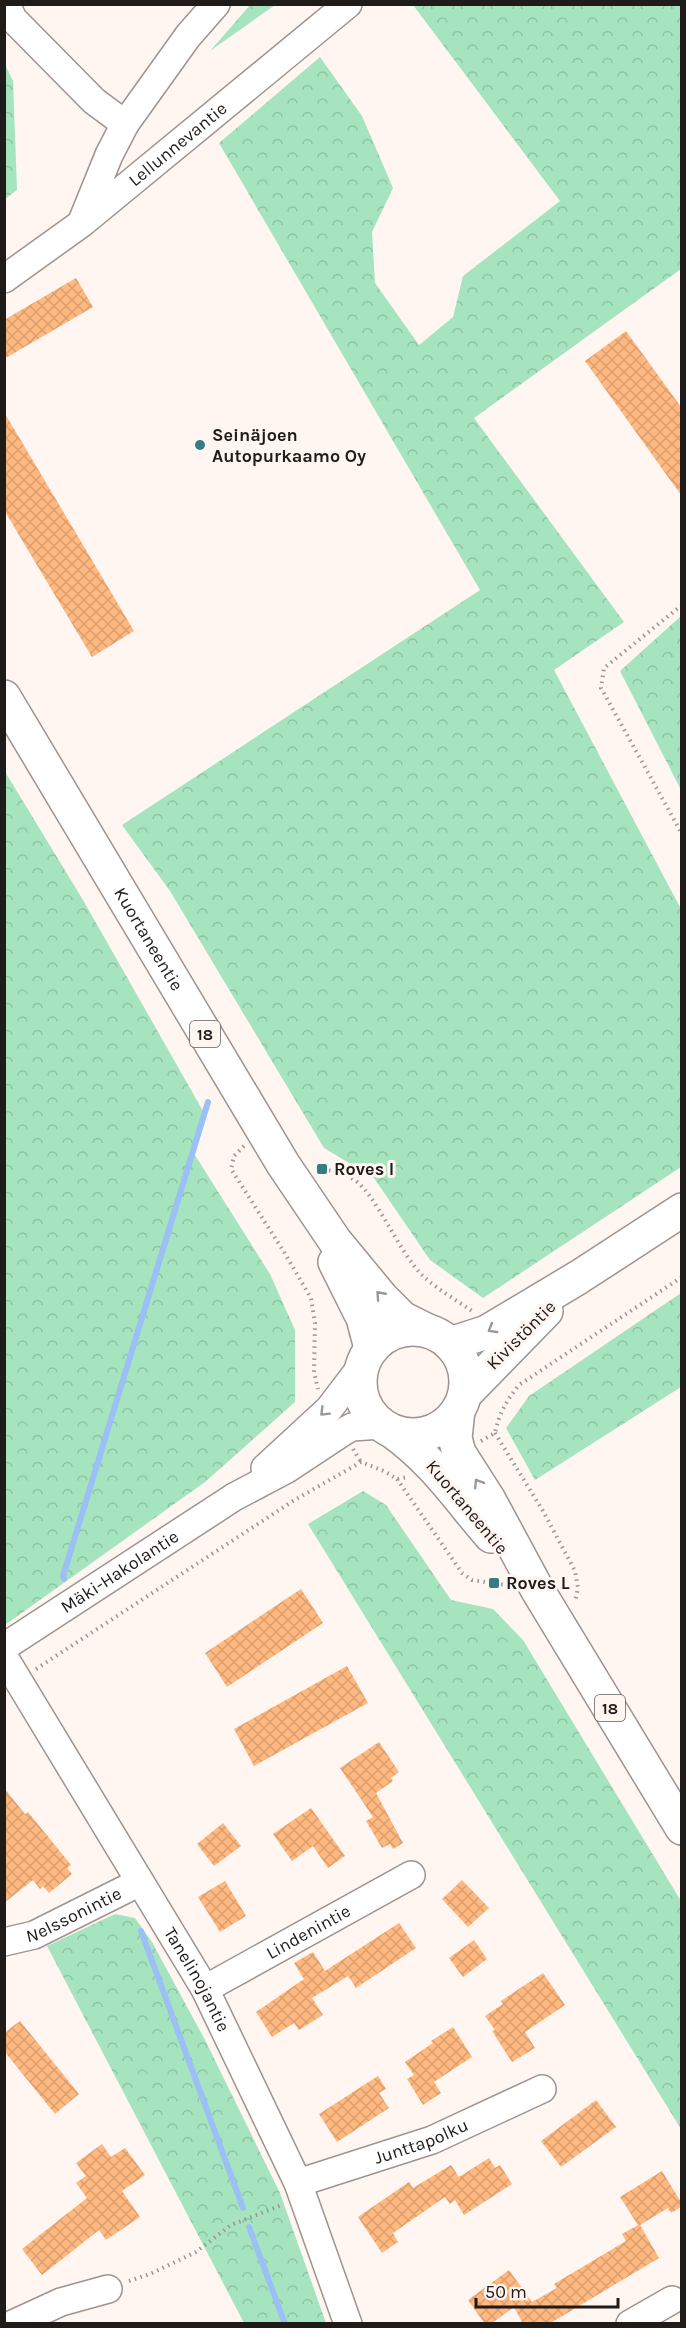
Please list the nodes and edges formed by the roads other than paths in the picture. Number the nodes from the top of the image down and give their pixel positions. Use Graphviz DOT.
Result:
graph roads {
  1 [pos="6,4"];
  2 [pos="216,4"];
  3 [pos="348,4"];
  4 [pos="125,124"];
  5 [pos="82,223"];
  6 [pos="4,279"];
  7 [pos="4,697"];
  8 [pos="288,1172"];
  9 [pos="681,1210"];
  10 [pos="438,1337"];
  11 [pos="494,1344"];
  12 [pos="366,1357"];
  13 [pos="461,1402"];
  14 [pos="386,1428"];
  15 [pos="447,1460"];
  16 [pos="234,1497"];
  17 [pos="4,1647"];
  18 [pos="4,1657"];
  19 [pos="681,1828"];
  20 [pos="411,1875"];
  21 [pos="140,1882"];
  22 [pos="4,1942"];
  23 [pos="205,1989"];
  24 [pos="542,2089"];
  25 [pos="302,2191"];
  26 [pos="108,2289"];
  27 [pos="672,2300"];
  28 [pos="13,2324"];
  29 [pos="348,2324"];
  30 [pos="630,2324"];
  1 -- 4 [label="street"];
  2 -- 4 [label="street"];
  3 -- 5 [label="street, Lellunnevantie"];
  4 -- 5 [label="street"];
  5 -- 6 [label="street, Lellunnevantie"];
  7 -- 8 [label="main road, Kuortaneentie / 18"];
  10 -- 8 [label="main road, Kuortaneentie / 18, one-way"];
  8 -- 12 [label="main road, Kuortaneentie / 18"];
  9 -- 11 [label="main road, Kivistöntie"];
  10 -- 11 [label="main road, Kivistöntie"];
  10 -- 12 [label="main road"];
  10 -- 13 [label="main road"];
  11 -- 13 [label="main road, Kivistöntie"];
  12 -- 14 [label="main road, 18"];
  12 -- 16 [label="street, Mäki-Hakolantie, one-way"];
  13 -- 14 [label="main road"];
  13 -- 15 [label="main road, Kuortaneentie"];
  14 -- 15 [label="main road, Kuortaneentie / 18"];
  14 -- 16 [label="street, Mäki-Hakolantie"];
  15 -- 19 [label="main road, Kuortaneentie / 18"];
  16 -- 17 [label="street, Mäki-Hakolantie"];
  18 -- 21 [label="street, Tanelinojantie"];
  20 -- 23 [label="street, Lindenintie"];
  21 -- 22 [label="street, Nelssonintie"];
  21 -- 23 [label="street, Tanelinojantie"];
  23 -- 25 [label="street, Tanelinojantie"];
  24 -- 25 [label="street, Junttapolku"];
  25 -- 29 [label="street, Tanelinojantie"];
  26 -- 28 [label="street"];
  27 -- 30 [label="street"];
}
